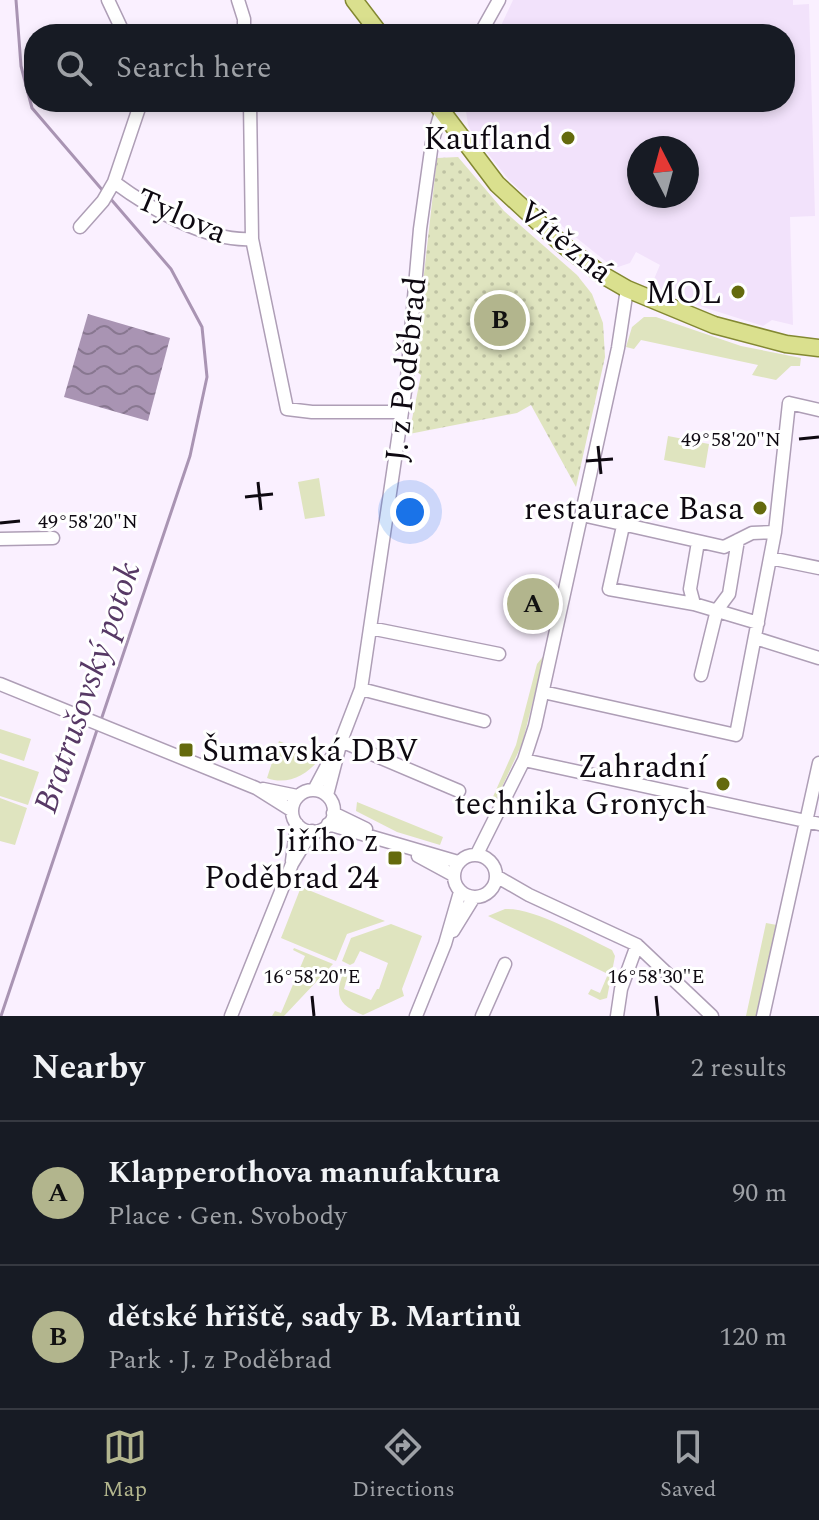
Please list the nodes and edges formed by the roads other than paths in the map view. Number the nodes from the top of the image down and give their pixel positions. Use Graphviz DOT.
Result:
graph roads {
  1 [pos="108,0"];
  2 [pos="238,0"];
  3 [pos="354,0"];
  4 [pos="499,0"];
  5 [pos="119,24"];
  6 [pos="244,24"];
  7 [pos="372,24"];
  8 [pos="486,24"];
  9 [pos="138,112"];
  10 [pos="250,112"];
  11 [pos="438,112"];
  12 [pos="446,112"];
  13 [pos="112,185"];
  14 [pos="80,227"];
  15 [pos="252,239"];
  16 [pos="627,289"];
  17 [pos="819,348"];
  18 [pos="819,410"];
  19 [pos="401,412"];
  20 [pos="582,515"];
  21 [pos="623,526"];
  22 [pos="775,532"];
  23 [pos="53,538"];
  24 [pos="0,539"];
  25 [pos="738,540"];
  26 [pos="698,542"];
  27 [pos="770,558"];
  28 [pos="819,568"];
  29 [pos="694,604"];
  30 [pos="717,610"];
  31 [pos="758,623"];
  32 [pos="370,628"];
  33 [pos="755,638"];
  34 [pos="499,654"];
  35 [pos="819,658"];
  36 [pos="701,675"];
  37 [pos="0,684"];
  38 [pos="361,689"];
  39 [pos="543,692"];
  40 [pos="484,721"];
  41 [pos="341,741"];
  42 [pos="524,760"];
  43 [pos="819,763"];
  44 [pos="256,788"];
  45 [pos="459,791"];
  46 [pos="320,792"];
  47 [pos="297,796"];
  48 [pos="291,810"];
  49 [pos="331,819"];
  50 [pos="813,822"];
  51 [pos="297,824"];
  52 [pos="312,831"];
  53 [pos="392,843"];
  54 [pos="483,857"];
  55 [pos="458,862"];
  56 [pos="292,864"];
  57 [pos="453,875"];
  58 [pos="494,882"];
  59 [pos="460,892"];
  60 [pos="474,897"];
  61 [pos="445,944"];
  62 [pos="637,945"];
  63 [pos="505,964"];
  64 [pos="231,1016"];
  65 [pos="416,1016"];
  66 [pos="482,1016"];
  67 [pos="617,1016"];
  68 [pos="712,1016"];
  69 [pos="763,1016"];
  1 -- 5 [label="street"];
  2 -- 6 [label="street"];
  3 -- 7 [label="main road"];
  4 -- 8 [label="street"];
  9 -- 13 [label="street, Tylova"];
  10 -- 15 [label="street"];
  11 -- 19 [label="street, J. z Poděbrad"];
  12 -- 16 [label="main road, Vítězná"];
  13 -- 14 [label="street, Tylova"];
  13 -- 15 [label="street, Tylova"];
  15 -- 19 [label="street"];
  16 -- 17 [label="main road, Vítězná"];
  16 -- 20 [label="street"];
  18 -- 22 [label="street"];
  19 -- 32 [label="street, J. z Poděbrad"];
  20 -- 21 [label="street"];
  20 -- 39 [label="street"];
  21 -- 26 [label="street"];
  21 -- 29 [label="street"];
  22 -- 25 [label="street"];
  22 -- 27 [label="street"];
  23 -- 24 [label="street"];
  25 -- 26 [label="street"];
  25 -- 30 [label="street"];
  26 -- 29 [label="street"];
  27 -- 28 [label="street"];
  27 -- 31 [label="street"];
  29 -- 30 [label="street"];
  30 -- 31 [label="street"];
  30 -- 36 [label="street"];
  31 -- 33 [label="street"];
  32 -- 34 [label="street"];
  32 -- 38 [label="street, J. z Poděbrad"];
  33 -- 35 [label="street"];
  33 -- 39 [label="street"];
  37 -- 44 [label="street"];
  38 -- 40 [label="street"];
  38 -- 41 [label="street, J. z Poděbrad"];
  39 -- 42 [label="street"];
  41 -- 45 [label="street"];
  41 -- 46 [label="street, J. z Poděbrad"];
  42 -- 50 [label="street"];
  42 -- 54 [label="street"];
  43 -- 50 [label="street"];
  44 -- 47 [label="street"];
  44 -- 48 [label="street"];
  46 -- 47 [label="street"];
  46 -- 49 [label="street"];
  47 -- 48 [label="street"];
  48 -- 51 [label="street"];
  49 -- 52 [label="street"];
  49 -- 53 [label="street"];
  50 -- 69 [label="street"];
  51 -- 52 [label="street"];
  51 -- 56 [label="street"];
  52 -- 56 [label="street"];
  53 -- 55 [label="street"];
  53 -- 57 [label="street"];
  54 -- 55 [label="street"];
  54 -- 58 [label="street"];
  55 -- 57 [label="street"];
  56 -- 64 [label="street"];
  57 -- 59 [label="street"];
  58 -- 60 [label="street"];
  58 -- 62 [label="street"];
  59 -- 60 [label="street"];
  59 -- 61 [label="street"];
  60 -- 61 [label="street"];
  61 -- 65 [label="street"];
  62 -- 67 [label="street"];
  62 -- 68 [label="street"];
  63 -- 66 [label="street"];
}
